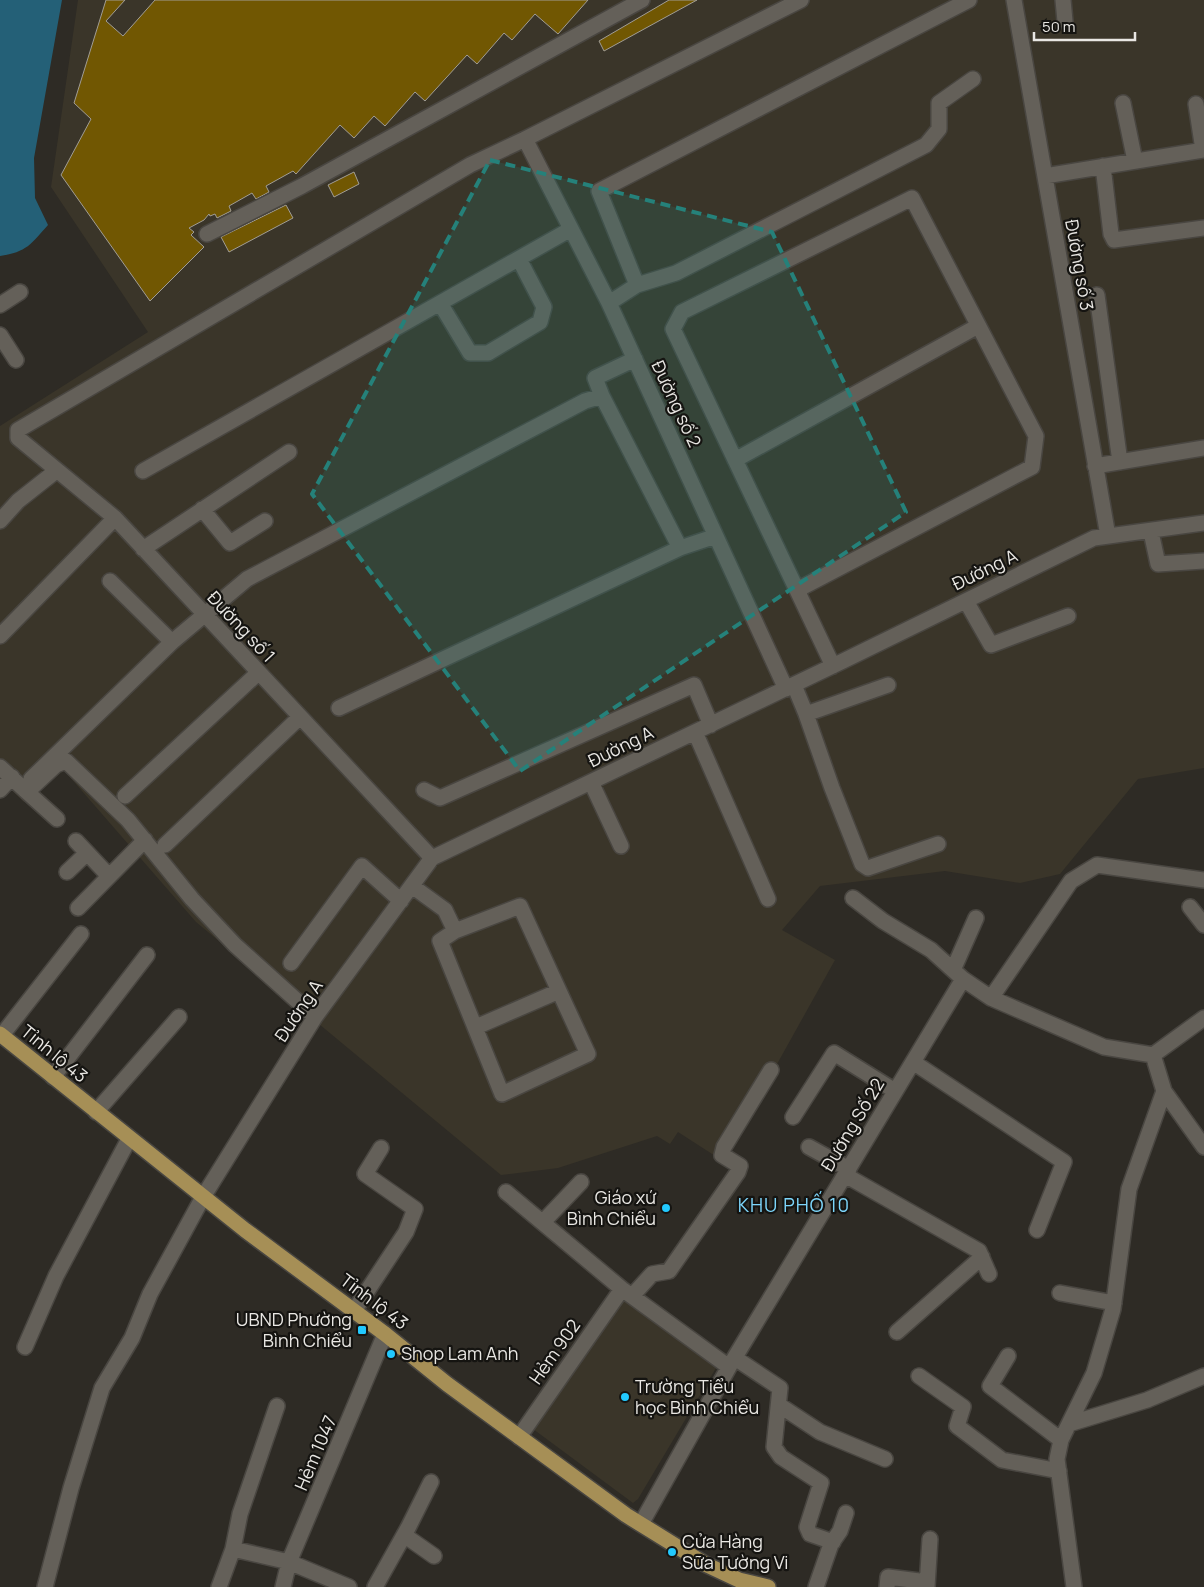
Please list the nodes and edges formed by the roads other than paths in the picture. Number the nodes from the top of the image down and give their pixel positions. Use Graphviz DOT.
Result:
graph roads {
  1 [pos="642,0"];
  2 [pos="801,0"];
  3 [pos="969,0"];
  4 [pos="1014,0"];
  5 [pos="1063,0"];
  6 [pos="1065,21"];
  7 [pos="973,79"];
  8 [pos="1123,103"];
  9 [pos="1196,104"];
  10 [pos="525,139"];
  11 [pos="1204,150"];
  12 [pos="1135,161"];
  13 [pos="1103,166"];
  14 [pos="1045,176"];
  15 [pos="1204,228"];
  16 [pos="571,229"];
  17 [pos="207,234"];
  18 [pos="519,258"];
  19 [pos="637,285"];
  20 [pos="20,292"];
  21 [pos="1098,295"];
  22 [pos="440,303"];
  23 [pos="609,303"];
  24 [pos="0,305"];
  25 [pos="978,326"];
  26 [pos="0,335"];
  27 [pos="635,359"];
  28 [pos="16,360"];
  29 [pos="602,396"];
  30 [pos="1204,448"];
  31 [pos="289,452"];
  32 [pos="735,460"];
  33 [pos="1120,462"];
  34 [pos="1095,466"];
  35 [pos="143,470"];
  36 [pos="56,471"];
  37 [pos="202,509"];
  38 [pos="114,518"];
  39 [pos="266,520"];
  40 [pos="0,522"];
  41 [pos="1204,524"];
  42 [pos="1151,532"];
  43 [pos="716,536"];
  44 [pos="1108,536"];
  45 [pos="680,548"];
  46 [pos="143,549"];
  47 [pos="1204,561"];
  48 [pos="110,581"];
  49 [pos="797,590"];
  50 [pos="966,601"];
  51 [pos="204,614"];
  52 [pos="1068,616"];
  53 [pos="0,636"];
  54 [pos="172,642"];
  55 [pos="833,666"];
  56 [pos="258,673"];
  57 [pos="888,684"];
  58 [pos="790,687"];
  59 [pos="339,708"];
  60 [pos="806,714"];
  61 [pos="300,717"];
  62 [pos="711,724"];
  63 [pos="695,732"];
  64 [pos="0,767"];
  65 [pos="12,777"];
  66 [pos="590,782"];
  67 [pos="29,786"];
  68 [pos="0,790"];
  69 [pos="424,790"];
  70 [pos="125,796"];
  71 [pos="57,819"];
  72 [pos="145,840"];
  73 [pos="76,841"];
  74 [pos="938,844"];
  75 [pos="165,845"];
  76 [pos="621,846"];
  77 [pos="87,853"];
  78 [pos="432,858"];
  79 [pos="67,872"];
  80 [pos="109,876"];
  81 [pos="1204,880"];
  82 [pos="412,886"];
  83 [pos="853,898"];
  84 [pos="768,899"];
  85 [pos="401,901"];
  86 [pos="1190,907"];
  87 [pos="78,908"];
  88 [pos="976,918"];
  89 [pos="1204,925"];
  90 [pos="455,931"];
  91 [pos="81,934"];
  92 [pos="147,955"];
  93 [pos="291,963"];
  94 [pos="958,974"];
  95 [pos="559,991"];
  96 [pos="991,998"];
  97 [pos="178,1017"];
  98 [pos="315,1017"];
  99 [pos="1204,1018"];
  100 [pos="476,1028"];
  101 [pos="1,1035"];
  102 [pos="1153,1055"];
  103 [pos="913,1062"];
  104 [pos="771,1070"];
  105 [pos="53,1077"];
  106 [pos="895,1091"];
  107 [pos="1164,1091"];
  108 [pos="96,1112"];
  109 [pos="793,1117"];
  110 [pos="129,1138"];
  111 [pos="809,1147"];
  112 [pos="1204,1147"];
  113 [pos="381,1148"];
  114 [pos="847,1172"];
  115 [pos="581,1182"];
  116 [pos="506,1192"];
  117 [pos="203,1197"];
  118 [pos="543,1222"];
  119 [pos="1037,1230"];
  120 [pos="982,1257"];
  121 [pos="989,1274"];
  122 [pos="627,1292"];
  123 [pos="1060,1294"];
  124 [pos="1114,1303"];
  125 [pos="354,1311"];
  126 [pos="897,1332"];
  127 [pos="385,1334"];
  128 [pos="25,1346"];
  129 [pos="1008,1356"];
  130 [pos="732,1362"];
  131 [pos="919,1376"];
  132 [pos="1204,1376"];
  133 [pos="779,1405"];
  134 [pos="277,1406"];
  135 [pos="1069,1424"];
  136 [pos="519,1437"];
  137 [pos="1060,1440"];
  138 [pos="885,1459"];
  139 [pos="1059,1471"];
  140 [pos="430,1482"];
  141 [pos="846,1513"];
  142 [pos="641,1524"];
  143 [pos="404,1535"];
  144 [pos="930,1539"];
  145 [pos="833,1542"];
  146 [pos="233,1548"];
  147 [pos="434,1556"];
  148 [pos="289,1562"];
  149 [pos="738,1584"];
  150 [pos="927,1584"];
  151 [pos="45,1587"];
  152 [pos="219,1587"];
  153 [pos="283,1587"];
  154 [pos="349,1587"];
  155 [pos="375,1587"];
  156 [pos="768,1587"];
  157 [pos="816,1587"];
  158 [pos="887,1587"];
  159 [pos="1074,1587"];
  1 -- 17 [label="street"];
  2 -- 10 [label="street"];
  3 -- 19 [label="street"];
  4 -- 14 [label="street, Đường số 3"];
  5 -- 6 [label="street"];
  7 -- 19 [label="street"];
  8 -- 12 [label="street"];
  9 -- 11 [label="street"];
  10 -- 16 [label="street, Đường số 2"];
  10 -- 36 [label="street, Đường số 1"];
  11 -- 12 [label="street"];
  12 -- 13 [label="street"];
  13 -- 14 [label="street"];
  13 -- 15 [label="street"];
  14 -- 34 [label="street, Đường số 3"];
  16 -- 18 [label="street"];
  16 -- 23 [label="street, Đường số 2"];
  18 -- 22 [label="street"];
  18 -- 22 [label="street"];
  19 -- 23 [label="street"];
  20 -- 24 [label="street"];
  21 -- 33 [label="street"];
  22 -- 35 [label="street"];
  23 -- 27 [label="street, Đường số 2"];
  25 -- 32 [label="street"];
  25 -- 32 [label="street"];
  25 -- 49 [label="street"];
  26 -- 28 [label="street"];
  27 -- 29 [label="street"];
  27 -- 43 [label="street, Đường số 2"];
  29 -- 45 [label="street"];
  29 -- 51 [label="street"];
  30 -- 33 [label="street"];
  31 -- 37 [label="street"];
  32 -- 49 [label="street"];
  33 -- 34 [label="street"];
  34 -- 44 [label="street, Đường số 3"];
  36 -- 38 [label="street, Đường số 1"];
  36 -- 40 [label="street"];
  37 -- 39 [label="street"];
  37 -- 46 [label="street"];
  38 -- 46 [label="street, Đường số 1"];
  38 -- 53 [label="street"];
  41 -- 42 [label="street, Đường A"];
  42 -- 44 [label="street, Đường A"];
  42 -- 47 [label="street"];
  43 -- 45 [label="street"];
  43 -- 58 [label="street, Đường số 2"];
  44 -- 50 [label="street, Đường A"];
  45 -- 59 [label="street"];
  46 -- 51 [label="street, Đường số 1"];
  48 -- 54 [label="street"];
  49 -- 55 [label="street"];
  50 -- 52 [label="street"];
  50 -- 55 [label="street, Đường A"];
  51 -- 54 [label="street"];
  51 -- 56 [label="street, Đường số 1"];
  54 -- 67 [label="street"];
  55 -- 58 [label="street, Đường A"];
  56 -- 61 [label="street, Đường số 1"];
  56 -- 70 [label="street"];
  57 -- 60 [label="street"];
  58 -- 60 [label="street, Đường số 2"];
  58 -- 62 [label="street, Đường A"];
  60 -- 74 [label="street, Đường số 2"];
  61 -- 75 [label="street"];
  61 -- 78 [label="street, Đường số 1"];
  62 -- 63 [label="street, Đường A"];
  62 -- 69 [label="street"];
  63 -- 66 [label="street, Đường A"];
  63 -- 84 [label="street"];
  64 -- 65 [label="street"];
  65 -- 67 [label="street"];
  65 -- 68 [label="street"];
  66 -- 76 [label="street"];
  66 -- 78 [label="street, Đường A"];
  67 -- 71 [label="street"];
  67 -- 72 [label="street"];
  72 -- 80 [label="street"];
  72 -- 98 [label="street"];
  73 -- 77 [label="street"];
  77 -- 79 [label="street"];
  77 -- 80 [label="street"];
  78 -- 82 [label="street, Đường A"];
  80 -- 87 [label="street"];
  81 -- 96 [label="street"];
  82 -- 85 [label="street, Đường A"];
  82 -- 90 [label="street"];
  83 -- 94 [label="street"];
  85 -- 93 [label="street"];
  85 -- 98 [label="street, Đường A"];
  86 -- 89 [label="street"];
  88 -- 94 [label="street, Đường Số 22"];
  90 -- 95 [label="street"];
  90 -- 100 [label="street"];
  91 -- 101 [label="street"];
  92 -- 105 [label="street"];
  94 -- 96 [label="street"];
  94 -- 103 [label="street, Đường Số 22"];
  95 -- 100 [label="street"];
  95 -- 100 [label="street"];
  96 -- 102 [label="street"];
  97 -- 108 [label="street"];
  98 -- 117 [label="street, Đường A"];
  99 -- 102 [label="street"];
  101 -- 105 [label="main road, Tỉnh lộ 43"];
  102 -- 107 [label="street"];
  103 -- 106 [label="street, Đường Số 22"];
  103 -- 119 [label="street"];
  104 -- 122 [label="street, Hẻm 902"];
  105 -- 108 [label="main road, Tỉnh lộ 43"];
  106 -- 109 [label="street"];
  106 -- 114 [label="street, Đường Số 22"];
  107 -- 112 [label="street"];
  107 -- 124 [label="street"];
  108 -- 110 [label="main road, Tỉnh lộ 43"];
  110 -- 117 [label="main road, Tỉnh lộ 43"];
  110 -- 128 [label="street"];
  111 -- 114 [label="street"];
  113 -- 125 [label="street"];
  114 -- 120 [label="street"];
  114 -- 130 [label="street, Đường Số 22"];
  115 -- 118 [label="street"];
  116 -- 118 [label="street"];
  117 -- 125 [label="main road, Tỉnh lộ 43"];
  117 -- 151 [label="street, Đường A"];
  118 -- 122 [label="street"];
  120 -- 121 [label="street"];
  120 -- 126 [label="street"];
  122 -- 130 [label="street"];
  122 -- 136 [label="street, Hẻm 902"];
  123 -- 124 [label="street"];
  124 -- 135 [label="street"];
  125 -- 127 [label="main road, Tỉnh lộ 43"];
  127 -- 136 [label="main road, Tỉnh lộ 43"];
  127 -- 148 [label="street, Hẻm 1047"];
  129 -- 137 [label="street"];
  130 -- 133 [label="street"];
  130 -- 142 [label="street, Đường Số 22"];
  131 -- 139 [label="street"];
  132 -- 135 [label="street"];
  133 -- 138 [label="street"];
  133 -- 145 [label="street"];
  134 -- 146 [label="street"];
  135 -- 137 [label="street"];
  136 -- 142 [label="main road, Tỉnh lộ 43"];
  137 -- 139 [label="street"];
  139 -- 159 [label="street"];
  140 -- 143 [label="street"];
  141 -- 145 [label="street"];
  142 -- 149 [label="main road, Tỉnh lộ 43"];
  143 -- 147 [label="street"];
  143 -- 155 [label="street"];
  144 -- 150 [label="street"];
  145 -- 157 [label="street"];
  146 -- 148 [label="street"];
  146 -- 152 [label="street"];
  148 -- 153 [label="street, Hẻm 1047"];
  148 -- 154 [label="street"];
  149 -- 156 [label="main road, Tỉnh lộ 43"];
  150 -- 158 [label="street"];
}
